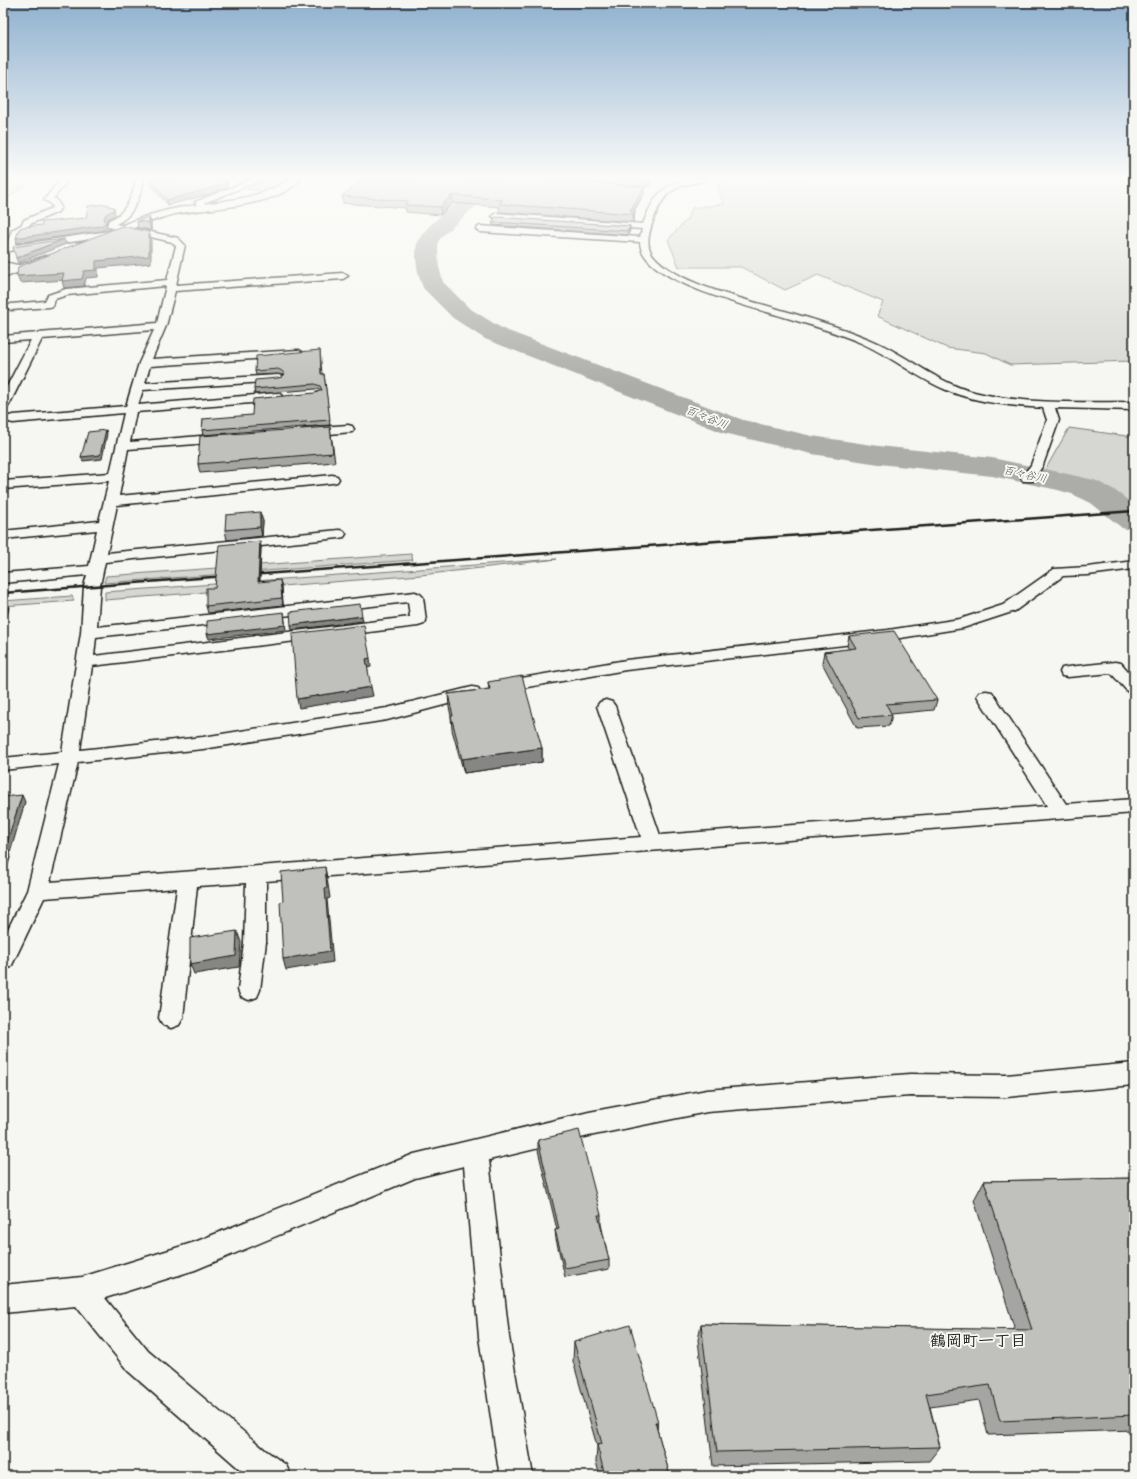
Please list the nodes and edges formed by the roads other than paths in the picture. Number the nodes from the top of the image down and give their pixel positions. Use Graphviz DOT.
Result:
graph roads {
  1 [pos="74,248"];
  2 [pos="180,248"];
  3 [pos="646,248"];
  4 [pos="3,265"];
  5 [pos="20,268"];
  6 [pos="3,275"];
  7 [pos="343,276"];
  8 [pos="171,286"];
  9 [pos="11,308"];
  10 [pos="161,326"];
  11 [pos="39,335"];
  12 [pos="3,339"];
  13 [pos="310,352"];
  14 [pos="145,363"];
  15 [pos="278,378"];
  16 [pos="138,387"];
  17 [pos="285,396"];
  18 [pos="1048,404"];
  19 [pos="3,405"];
  20 [pos="1134,406"];
  21 [pos="131,409"];
  22 [pos="13,418"];
  23 [pos="348,429"];
  24 [pos="294,433"];
  25 [pos="239,437"];
  26 [pos="122,446"];
  27 [pos="117,476"];
  28 [pos="1028,478"];
  29 [pos="332,479"];
  30 [pos="3,485"];
  31 [pos="112,501"];
  32 [pos="105,525"];
  33 [pos="339,534"];
  34 [pos="3,535"];
  35 [pos="97,564"];
  36 [pos="1134,565"];
  37 [pos="3,578"];
  38 [pos="89,633"];
  39 [pos="85,662"];
  40 [pos="1068,672"];
  41 [pos="1134,688"];
  42 [pos="986,696"];
  43 [pos="606,706"];
  44 [pos="70,756"];
  45 [pos="3,764"];
  46 [pos="1134,806"];
  47 [pos="1061,812"];
  48 [pos="653,843"];
  49 [pos="256,874"];
  50 [pos="188,879"];
  51 [pos="37,891"];
  52 [pos="3,961"];
  53 [pos="248,990"];
  54 [pos="171,1018"];
  55 [pos="1134,1074"];
  56 [pos="475,1151"];
  57 [pos="82,1291"];
  58 [pos="3,1299"];
  59 [pos="276,1476"];
  60 [pos="517,1476"];
  1 -- 5 [label="main road"];
  2 -- 8 [label="street"];
  3 -- 18 [label="street"];
  4 -- 5 [label="street"];
  5 -- 6 [label="main road"];
  7 -- 8 [label="street"];
  8 -- 9 [label="street"];
  8 -- 10 [label="street"];
  10 -- 11 [label="street"];
  10 -- 14 [label="street"];
  11 -- 12 [label="street"];
  11 -- 19 [label="street"];
  13 -- 14 [label="street"];
  14 -- 16 [label="street"];
  15 -- 16 [label="street"];
  16 -- 21 [label="street"];
  17 -- 21 [label="street"];
  18 -- 20 [label="street"];
  18 -- 28 [label="street"];
  21 -- 22 [label="street"];
  21 -- 26 [label="street"];
  23 -- 24 [label="street"];
  25 -- 26 [label="street"];
  26 -- 27 [label="street"];
  27 -- 30 [label="street"];
  27 -- 31 [label="street"];
  29 -- 31 [label="street"];
  31 -- 32 [label="street"];
  32 -- 34 [label="street"];
  32 -- 35 [label="street"];
  33 -- 35 [label="street"];
  35 -- 37 [label="street"];
  35 -- 38 [label="street"];
  36 -- 44 [label="street"];
  38 -- 39 [label="street"];
  38 -- 39 [label="street"];
  39 -- 44 [label="street"];
  40 -- 41 [label="street"];
  42 -- 47 [label="street"];
  43 -- 48 [label="street"];
  44 -- 45 [label="street"];
  44 -- 51 [label="street"];
  46 -- 47 [label="street"];
  47 -- 48 [label="street"];
  48 -- 49 [label="street"];
  49 -- 50 [label="street"];
  49 -- 53 [label="street"];
  50 -- 51 [label="street"];
  50 -- 54 [label="street"];
  51 -- 52 [label="street"];
  55 -- 56 [label="street"];
  56 -- 57 [label="street"];
  56 -- 60 [label="street"];
  57 -- 58 [label="street"];
  57 -- 59 [label="street"];
}
